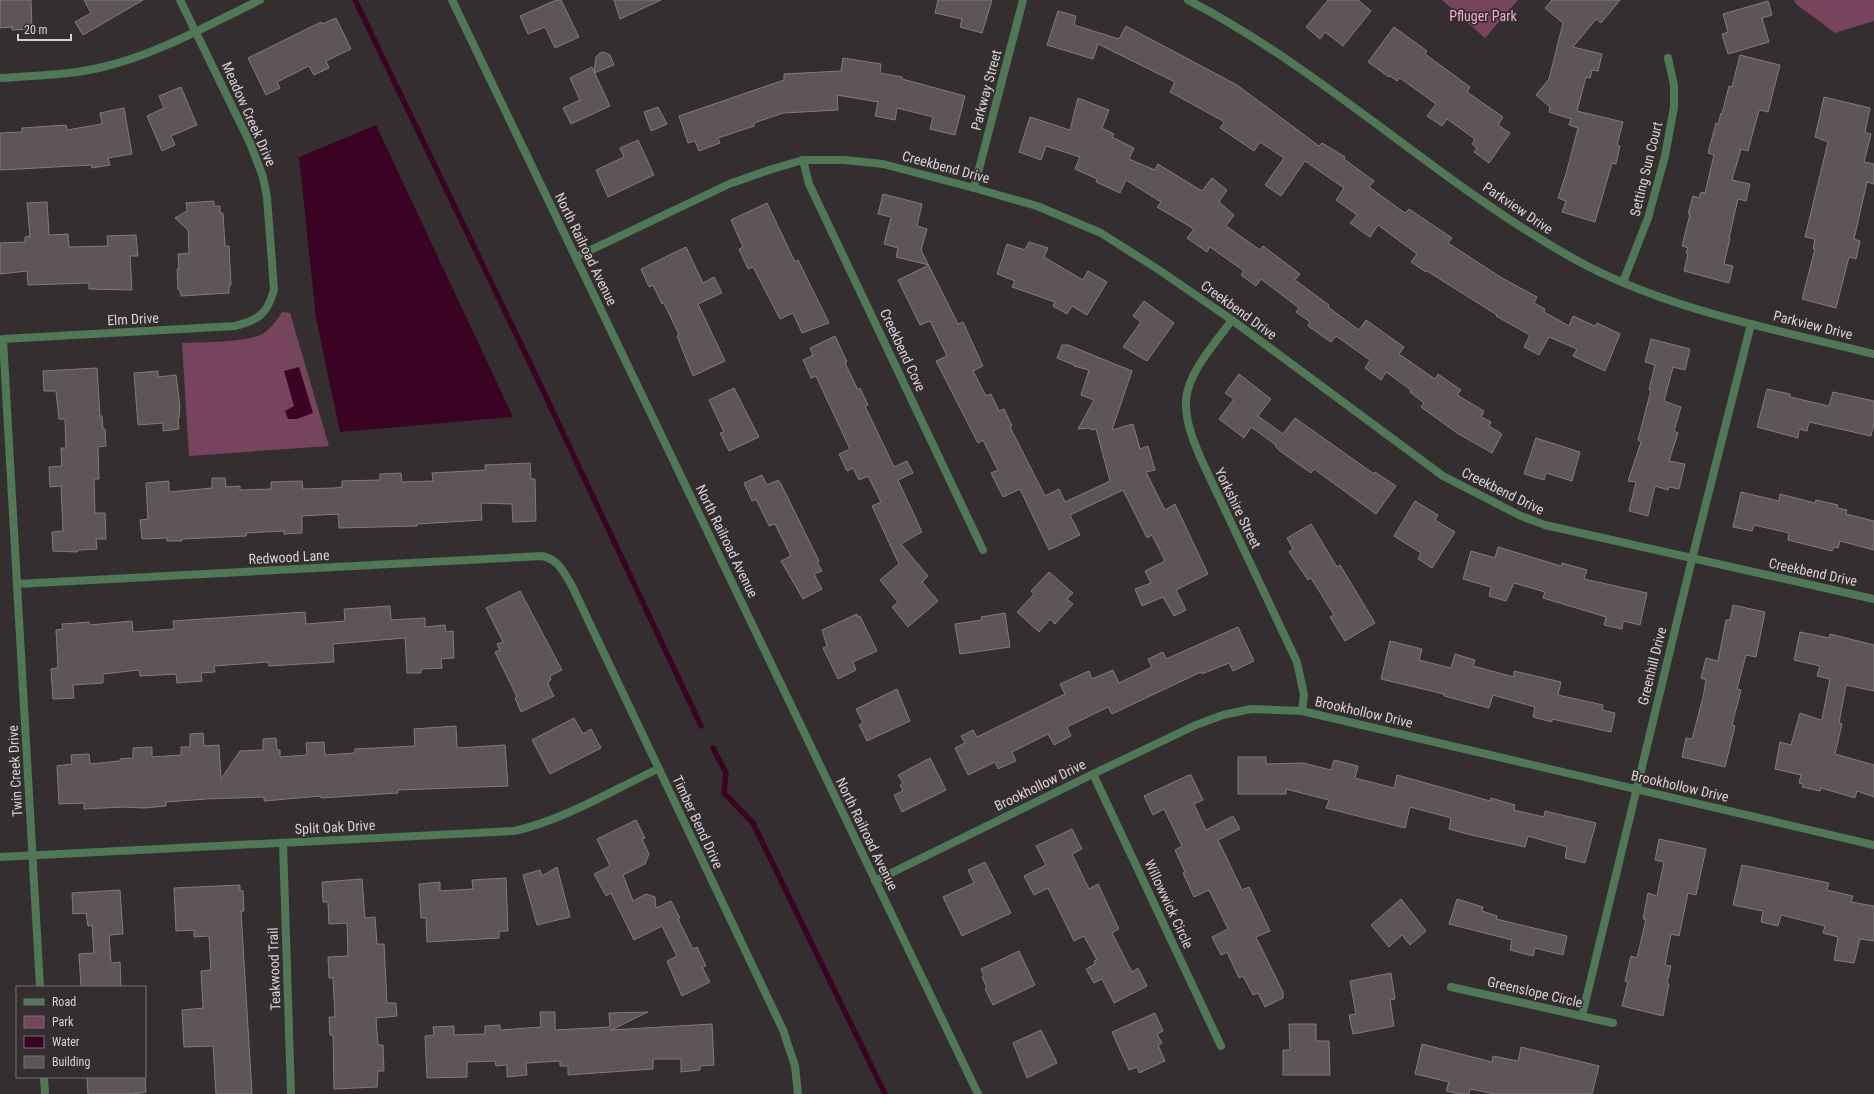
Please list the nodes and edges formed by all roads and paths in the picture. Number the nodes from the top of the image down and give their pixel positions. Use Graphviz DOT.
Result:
graph roads {
  1 [pos="180,0"];
  2 [pos="260,0"];
  3 [pos="452,0"];
  4 [pos="1023,0"];
  5 [pos="1188,0"];
  6 [pos="196,30"];
  7 [pos="1668,58"];
  8 [pos="0,78"];
  9 [pos="803,160"];
  10 [pos="974,188"];
  11 [pos="576,257"];
  12 [pos="1623,282"];
  13 [pos="262,315"];
  14 [pos="1232,320"];
  15 [pos="1751,324"];
  16 [pos="3,339"];
  17 [pos="1874,354"];
  18 [pos="983,550"];
  19 [pos="1692,559"];
  20 [pos="560,566"];
  21 [pos="17,584"];
  22 [pos="1874,599"];
  23 [pos="1302,711"];
  24 [pos="658,769"];
  25 [pos="1093,774"];
  26 [pos="1636,789"];
  27 [pos="283,843"];
  28 [pos="1874,845"];
  29 [pos="33,856"];
  30 [pos="0,857"];
  31 [pos="875,881"];
  32 [pos="40,986"];
  33 [pos="1452,987"];
  34 [pos="1582,1016"];
  35 [pos="1613,1023"];
  36 [pos="1221,1046"];
  37 [pos="44,1078"];
  38 [pos="45,1094"];
  39 [pos="291,1094"];
  40 [pos="798,1094"];
  41 [pos="978,1094"];
  1 -- 6 [label="street, Meadow Creek Drive"];
  2 -- 6 [label="street"];
  3 -- 11 [label="street, North Railroad Avenue"];
  4 -- 10 [label="street, Parkway Street"];
  5 -- 12 [label="street, Parkview Drive"];
  6 -- 8 [label="street"];
  6 -- 13 [label="street, Meadow Creek Drive"];
  7 -- 12 [label="street, Setting Sun Court"];
  9 -- 10 [label="street, Creekbend Drive"];
  9 -- 11 [label="street, Creekbend Drive"];
  9 -- 18 [label="street, Creekbend Cove"];
  10 -- 14 [label="street, Creekbend Drive"];
  11 -- 31 [label="street, North Railroad Avenue"];
  12 -- 15 [label="street, Parkview Drive"];
  13 -- 16 [label="street, Elm Drive"];
  14 -- 19 [label="street, Creekbend Drive"];
  14 -- 23 [label="street, Yorkshire Street"];
  15 -- 17 [label="street, Parkview Drive"];
  15 -- 19 [label="street, Greenhill Drive"];
  16 -- 21 [label="street, Twin Creek Drive"];
  19 -- 22 [label="street, Creekbend Drive"];
  19 -- 26 [label="street, Greenhill Drive"];
  20 -- 21 [label="street, Redwood Lane"];
  20 -- 24 [label="street, Timber Bend Drive"];
  21 -- 29 [label="street, Twin Creek Drive"];
  23 -- 25 [label="street, Brookhollow Drive"];
  23 -- 26 [label="street, Brookhollow Drive"];
  24 -- 27 [label="street, Split Oak Drive"];
  24 -- 40 [label="street, Timber Bend Drive"];
  25 -- 31 [label="street, Brookhollow Drive"];
  25 -- 36 [label="street, Willowwick Circle"];
  26 -- 28 [label="street, Brookhollow Drive"];
  26 -- 34 [label="street, Greenhill Drive"];
  27 -- 29 [label="street, Split Oak Drive"];
  27 -- 39 [label="street, Teakwood Trail"];
  29 -- 30 [label="street, Split Oak Drive"];
  29 -- 32 [label="street, Twin Creek Drive"];
  31 -- 41 [label="street, North Railroad Avenue"];
  33 -- 34 [label="street, Greenslope Circle"];
  34 -- 35 [label="street, Greenslope Circle"];
  37 -- 38 [label="street"];
}
